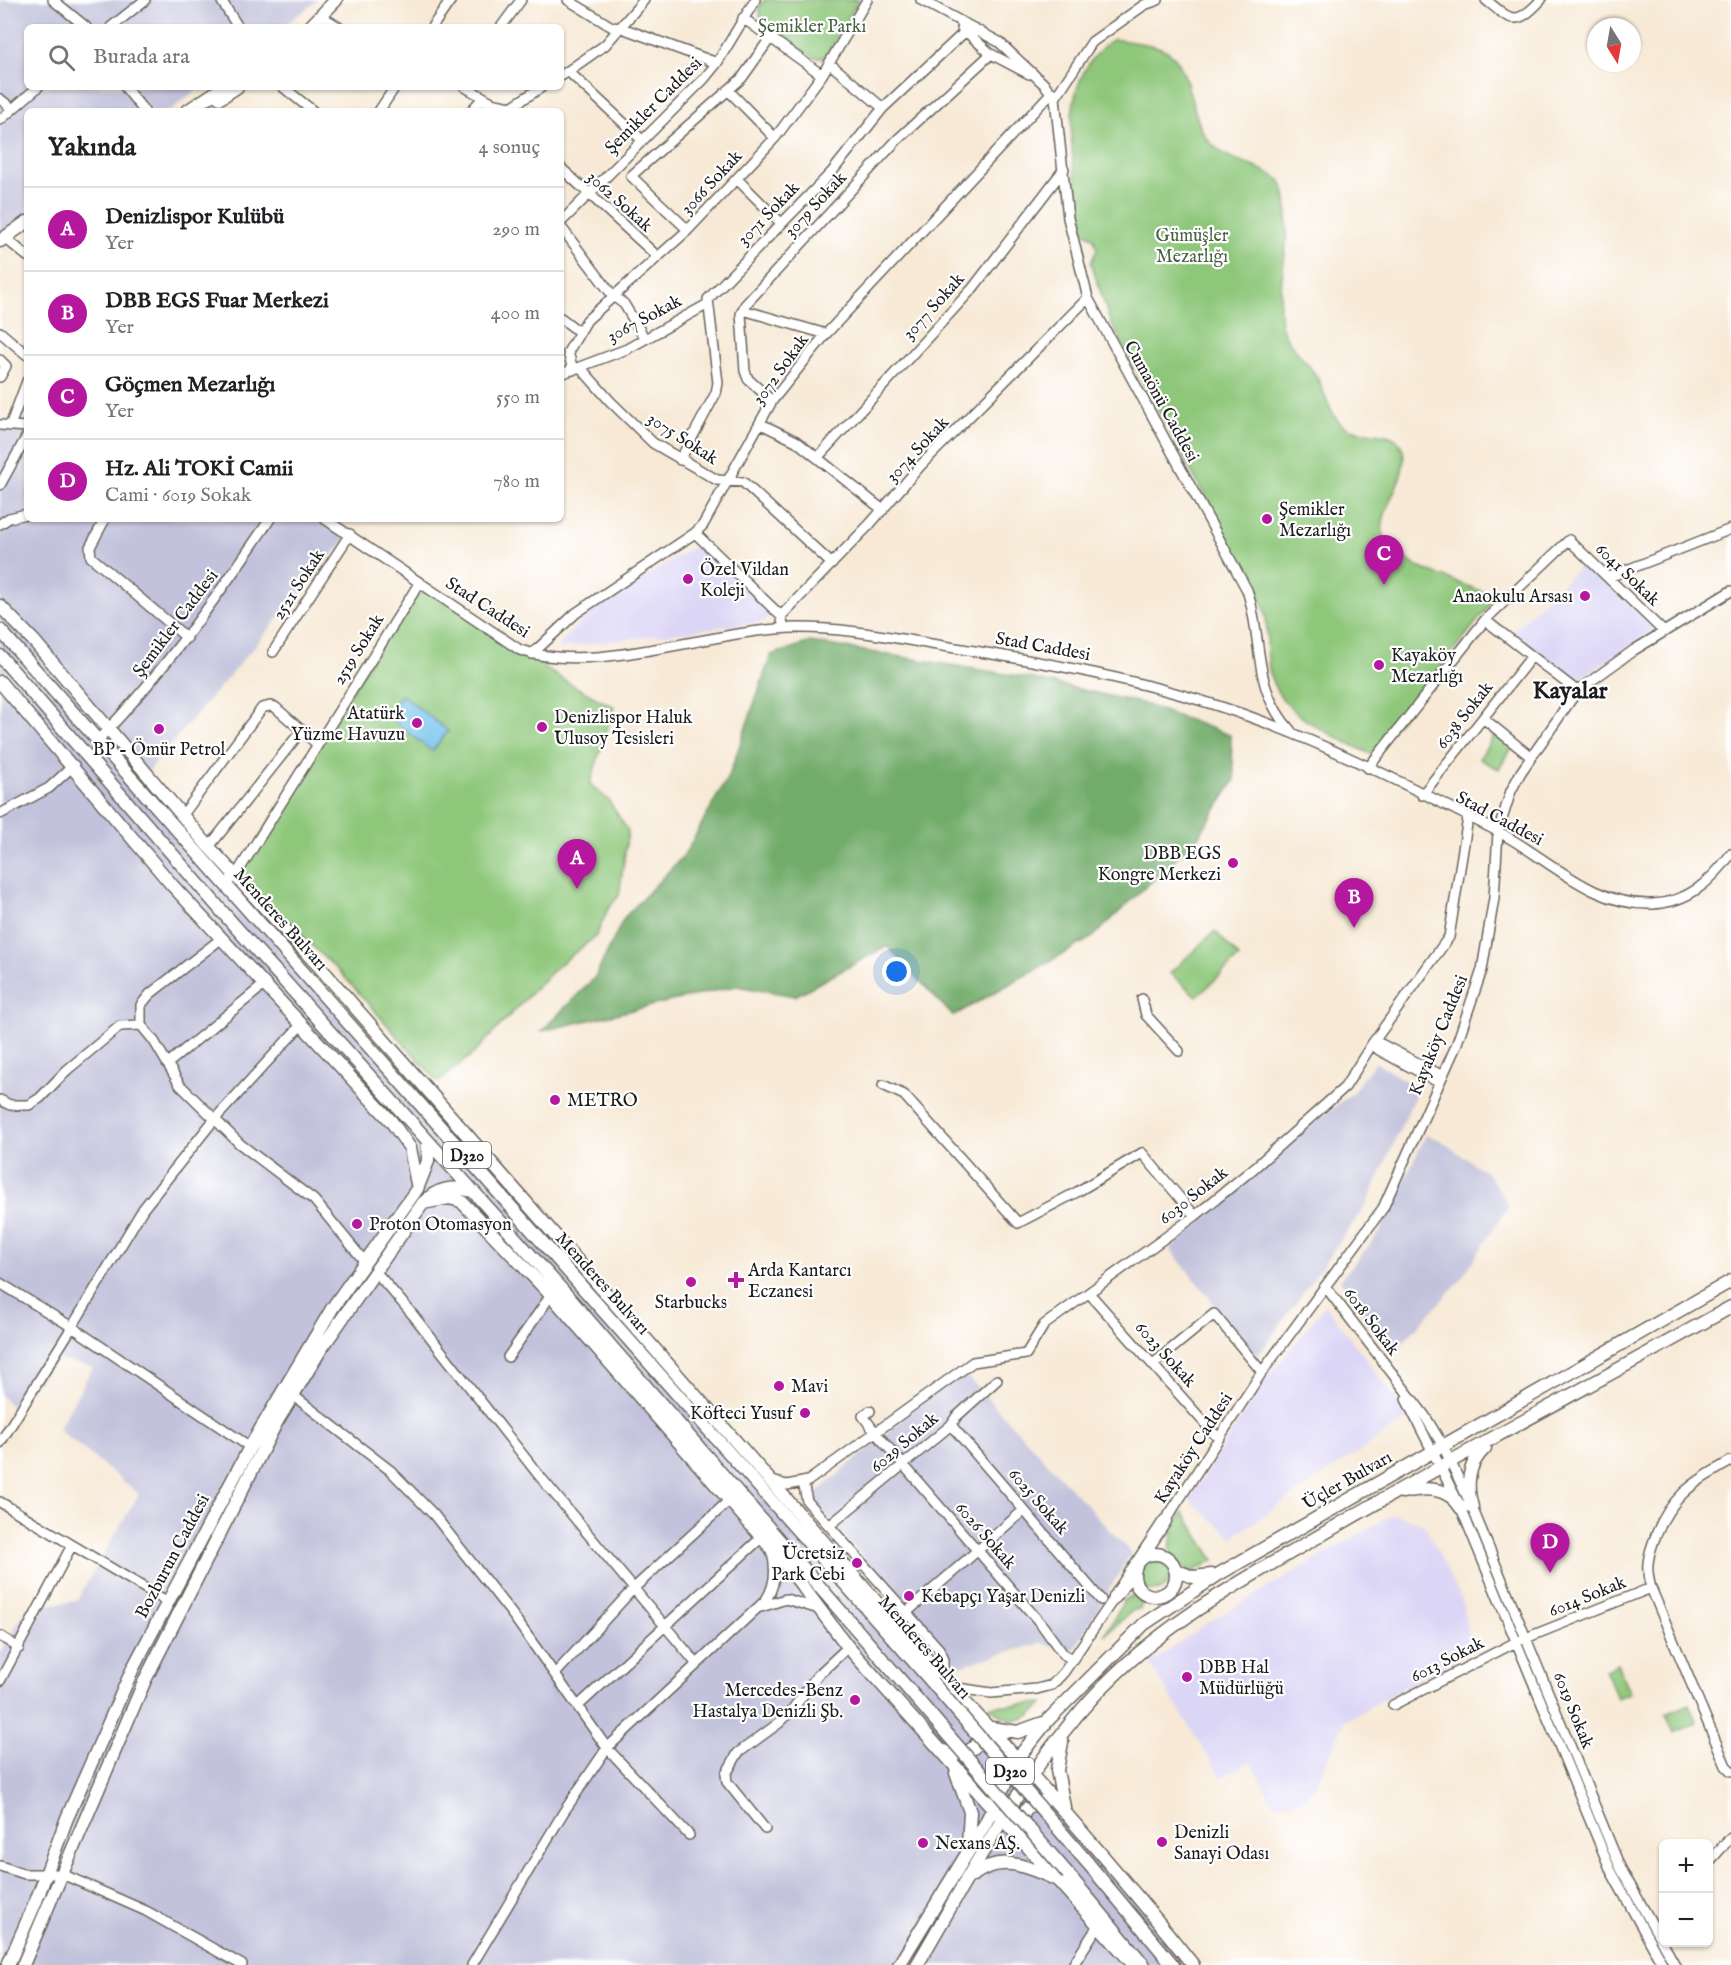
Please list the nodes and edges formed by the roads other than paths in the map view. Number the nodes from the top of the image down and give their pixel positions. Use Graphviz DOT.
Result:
graph roads {
  1 [pos="53,0"];
  2 [pos="145,0"];
  3 [pos="221,0"];
  4 [pos="326,0"];
  5 [pos="336,0"];
  6 [pos="451,0"];
  7 [pos="520,0"];
  8 [pos="568,0"];
  9 [pos="644,0"];
  10 [pos="755,0"];
  11 [pos="867,0"];
  12 [pos="921,0"];
  13 [pos="1158,0"];
  14 [pos="1486,0"];
  15 [pos="1541,0"];
  16 [pos="321,16"];
  17 [pos="743,18"];
  18 [pos="82,24"];
  19 [pos="115,24"];
  20 [pos="236,24"];
  21 [pos="305,24"];
  22 [pos="313,24"];
  23 [pos="334,24"];
  24 [pos="434,24"];
  25 [pos="503,24"];
  26 [pos="622,28"];
  27 [pos="968,30"];
  28 [pos="771,37"];
  29 [pos="991,54"];
  30 [pos="717,63"];
  31 [pos="829,63"];
  32 [pos="565,74"];
  33 [pos="822,75"];
  34 [pos="1034,76"];
  35 [pos="35,90"];
  36 [pos="127,90"];
  37 [pos="220,90"];
  38 [pos="232,90"];
  39 [pos="287,90"];
  40 [pos="393,90"];
  41 [pos="470,90"];
  42 [pos="538,90"];
  43 [pos="728,90"];
  44 [pos="1054,95"];
  45 [pos="0,99"];
  46 [pos="142,108"];
  47 [pos="192,108"];
  48 [pos="206,108"];
  49 [pos="309,108"];
  50 [pos="381,108"];
  51 [pos="474,108"];
  52 [pos="500,108"];
  53 [pos="883,108"];
  54 [pos="13,109"];
  55 [pos="0,120"];
  56 [pos="775,138"];
  57 [pos="642,140"];
  58 [pos="1064,169"];
  59 [pos="564,171"];
  60 [pos="737,179"];
  61 [pos="587,194"];
  62 [pos="564,219"];
  63 [pos="781,223"];
  64 [pos="24,224"];
  65 [pos="688,230"];
  66 [pos="564,231"];
  67 [pos="24,232"];
  68 [pos="3,241"];
  69 [pos="24,254"];
  70 [pos="658,257"];
  71 [pos="613,296"];
  72 [pos="1088,298"];
  73 [pos="708,304"];
  74 [pos="743,310"];
  75 [pos="564,320"];
  76 [pos="578,332"];
  77 [pos="826,334"];
  78 [pos="1,335"];
  79 [pos="645,339"];
  80 [pos="24,353"];
  81 [pos="0,360"];
  82 [pos="576,368"];
  83 [pos="564,373"];
  84 [pos="0,377"];
  85 [pos="24,387"];
  86 [pos="772,401"];
  87 [pos="761,424"];
  88 [pos="5,425"];
  89 [pos="24,427"];
  90 [pos="24,441"];
  91 [pos="818,457"];
  92 [pos="681,460"];
  93 [pos="729,481"];
  94 [pos="0,485"];
  95 [pos="883,510"];
  96 [pos="24,515"];
  97 [pos="103,522"];
  98 [pos="268,522"];
  99 [pos="330,522"];
  100 [pos="0,524"];
  101 [pos="1731,528"];
  102 [pos="695,533"];
  103 [pos="350,534"];
  104 [pos="832,564"];
  105 [pos="1609,578"];
  106 [pos="420,582"];
  107 [pos="1731,591"];
  108 [pos="0,606"];
  109 [pos="781,616"];
  110 [pos="1485,620"];
  111 [pos="784,628"];
  112 [pos="0,630"];
  113 [pos="1664,632"];
  114 [pos="187,638"];
  115 [pos="273,652"];
  116 [pos="532,654"];
  117 [pos="0,656"];
  118 [pos="1532,656"];
  119 [pos="0,682"];
  120 [pos="1577,691"];
  121 [pos="1483,718"];
  122 [pos="109,728"];
  123 [pos="302,730"];
  124 [pos="1292,732"];
  125 [pos="98,740"];
  126 [pos="317,744"];
  127 [pos="1531,757"];
  128 [pos="74,765"];
  129 [pos="1368,768"];
  130 [pos="1422,795"];
  131 [pos="0,814"];
  132 [pos="182,816"];
  133 [pos="1468,818"];
  134 [pos="1498,832"];
  135 [pos="209,847"];
  136 [pos="1731,854"];
  137 [pos="236,875"];
  138 [pos="225,884"];
  139 [pos="222,938"];
  140 [pos="265,984"];
  141 [pos="1142,999"];
  142 [pos="141,1025"];
  143 [pos="301,1025"];
  144 [pos="1372,1044"];
  145 [pos="1179,1051"];
  146 [pos="167,1064"];
  147 [pos="1439,1079"];
  148 [pos="883,1085"];
  149 [pos="0,1100"];
  150 [pos="213,1121"];
  151 [pos="428,1142"];
  152 [pos="417,1189"];
  153 [pos="472,1191"];
  154 [pos="423,1203"];
  155 [pos="1195,1216"];
  156 [pos="365,1262"];
  157 [pos="375,1271"];
  158 [pos="1731,1281"];
  159 [pos="0,1283"];
  160 [pos="1325,1286"];
  161 [pos="1089,1293"];
  162 [pos="551,1295"];
  163 [pos="1731,1306"];
  164 [pos="72,1327"];
  165 [pos="508,1357"];
  166 [pos="1153,1364"];
  167 [pos="1262,1372"];
  168 [pos="997,1380"];
  169 [pos="693,1393"];
  170 [pos="294,1396"];
  171 [pos="659,1400"];
  172 [pos="870,1411"];
  173 [pos="654,1414"];
  174 [pos="951,1425"];
  175 [pos="711,1431"];
  176 [pos="875,1432"];
  177 [pos="1504,1434"];
  178 [pos="1218,1438"];
  179 [pos="0,1443"];
  180 [pos="250,1447"];
  181 [pos="1438,1449"];
  182 [pos="1731,1461"];
  183 [pos="1446,1465"];
  184 [pos="902,1466"];
  185 [pos="770,1480"];
  186 [pos="806,1484"];
  187 [pos="734,1497"];
  188 [pos="1384,1499"];
  189 [pos="0,1502"];
  190 [pos="1466,1507"];
  191 [pos="1024,1510"];
  192 [pos="803,1517"];
  193 [pos="1166,1521"];
  194 [pos="829,1526"];
  195 [pos="762,1537"];
  196 [pos="72,1545"];
  197 [pos="771,1548"];
  198 [pos="977,1550"];
  199 [pos="1166,1557"];
  200 [pos="1138,1562"];
  201 [pos="1175,1570"];
  202 [pos="1219,1574"];
  203 [pos="1651,1588"];
  204 [pos="633,1589"];
  205 [pos="1141,1591"];
  206 [pos="1117,1598"];
  207 [pos="1101,1600"];
  208 [pos="168,1602"];
  209 [pos="759,1608"];
  210 [pos="908,1611"];
  211 [pos="824,1612"];
  212 [pos="1144,1623"];
  213 [pos="664,1628"];
  214 [pos="0,1636"];
  215 [pos="1527,1638"];
  216 [pos="1516,1642"];
  217 [pos="848,1647"];
  218 [pos="19,1648"];
  219 [pos="1072,1659"];
  220 [pos="696,1663"];
  221 [pos="555,1674"];
  222 [pos="0,1682"];
  223 [pos="942,1683"];
  224 [pos="1393,1705"];
  225 [pos="578,1706"];
  226 [pos="978,1716"];
  227 [pos="1049,1719"];
  228 [pos="991,1728"];
  229 [pos="1065,1732"];
  230 [pos="607,1748"];
  231 [pos="939,1749"];
  232 [pos="1018,1758"];
  233 [pos="952,1764"];
  234 [pos="1731,1771"];
  235 [pos="1032,1774"];
  236 [pos="993,1809"];
  237 [pos="1067,1813"];
  238 [pos="1004,1821"];
  239 [pos="765,1829"];
  240 [pos="689,1836"];
  241 [pos="1731,1836"];
  242 [pos="1024,1843"];
  243 [pos="966,1854"];
  244 [pos="1713,1857"];
  245 [pos="0,1866"];
  246 [pos="46,1874"];
  247 [pos="62,1874"];
  248 [pos="1064,1877"];
  249 [pos="968,1880"];
  250 [pos="1098,1926"];
  251 [pos="1658,1939"];
  252 [pos="1654,1952"];
  253 [pos="8,1965"];
  254 [pos="23,1965"];
  255 [pos="242,1965"];
  256 [pos="472,1965"];
  257 [pos="899,1965"];
  258 [pos="917,1965"];
  259 [pos="1072,1965"];
  260 [pos="1134,1965"];
  261 [pos="1144,1965"];
  262 [pos="1173,1965"];
  263 [pos="1193,1965"];
  264 [pos="1663,1965"];
  265 [pos="1675,1965"];
  1 -- 18 [label="street"];
  2 -- 19 [label="street"];
  3 -- 20 [label="street"];
  4 -- 21 [label="main road"];
  5 -- 16 [label="main road"];
  6 -- 24 [label="street"];
  7 -- 25 [label="street"];
  8 -- 26 [label="street"];
  9 -- 26 [label="street"];
  10 -- 17 [label="street, Şemikler Caddesi"];
  11 -- 31 [label="street, 3066 Sokak"];
  12 -- 27 [label="street"];
  13 -- 44 [label="street, 3072 Sokak"];
  14 -- 15 [label="street"];
  16 -- 22 [label="main road"];
  16 -- 23 [label="street"];
  17 -- 28 [label="street"];
  17 -- 30 [label="street, Şemikler Caddesi"];
  26 -- 30 [label="street"];
  26 -- 32 [label="street"];
  27 -- 29 [label="street"];
  27 -- 34 [label="street"];
  27 -- 53 [label="street, 3071 Sokak"];
  28 -- 33 [label="street"];
  28 -- 43 [label="street"];
  29 -- 34 [label="street"];
  29 -- 74 [label="street, 3079 Sokak"];
  30 -- 57 [label="street, Şemikler Caddesi"];
  31 -- 33 [label="street, 3066 Sokak"];
  31 -- 53 [label="street"];
  32 -- 57 [label="street"];
  33 -- 56 [label="street, 3066 Sokak"];
  34 -- 44 [label="street"];
  35 -- 54 [label="street"];
  36 -- 46 [label="street"];
  37 -- 47 [label="main road"];
  38 -- 48 [label="main road"];
  39 -- 49 [label="street"];
  40 -- 50 [label="street"];
  41 -- 52 [label="street"];
  42 -- 52 [label="street"];
  43 -- 56 [label="street"];
  43 -- 65 [label="street"];
  44 -- 58 [label="street, Cumaönü Caddesi"];
  44 -- 77 [label="street, 3072 Sokak"];
  45 -- 54 [label="street"];
  51 -- 52 [label="street"];
  53 -- 63 [label="street, 3071 Sokak"];
  54 -- 55 [label="street"];
  56 -- 60 [label="street, 3066 Sokak"];
  57 -- 61 [label="street, Şemikler Caddesi"];
  58 -- 72 [label="street, Cumaönü Caddesi"];
  58 -- 91 [label="street, 3077 Sokak"];
  59 -- 61 [label="street, 3062 Sokak"];
  60 -- 63 [label="street"];
  60 -- 65 [label="street, 3066 Sokak"];
  61 -- 62 [label="street, Şemikler Caddesi"];
  61 -- 70 [label="street, 3062 Sokak"];
  63 -- 73 [label="street, 3071 Sokak"];
  64 -- 68 [label="main road"];
  65 -- 70 [label="street, 3066 Sokak"];
  66 -- 71 [label="street"];
  67 -- 68 [label="main road"];
  68 -- 69 [label="street"];
  70 -- 71 [label="street, 3066 Sokak"];
  71 -- 76 [label="street, 3066 Sokak"];
  71 -- 79 [label="street"];
  72 -- 95 [label="street, 3074 Sokak"];
  72 -- 124 [label="street, Cumaönü Caddesi"];
  73 -- 79 [label="street, 3067 Sokak"];
  73 -- 92 [label="street"];
  74 -- 77 [label="street"];
  74 -- 86 [label="street"];
  75 -- 76 [label="street"];
  76 -- 82 [label="street, 3066 Sokak"];
  77 -- 86 [label="street, 3072 Sokak"];
  78 -- 80 [label="street"];
  79 -- 82 [label="street, 3067 Sokak"];
  81 -- 84 [label="street"];
  82 -- 83 [label="street, 3067 Sokak"];
  82 -- 92 [label="street, 3075 Sokak"];
  85 -- 88 [label="street"];
  86 -- 87 [label="street, 3072 Sokak"];
  87 -- 91 [label="street"];
  87 -- 93 [label="street, 3072 Sokak"];
  88 -- 89 [label="street"];
  90 -- 94 [label="street"];
  91 -- 95 [label="street"];
  92 -- 93 [label="street, 3075 Sokak"];
  93 -- 102 [label="street, 3072 Sokak"];
  93 -- 104 [label="street, 3075 Sokak"];
  95 -- 104 [label="street, 3074 Sokak"];
  96 -- 100 [label="street"];
  97 -- 114 [label="street"];
  98 -- 114 [label="street, Şemikler Caddesi"];
  99 -- 103 [label="street, Stad Caddesi"];
  101 -- 105 [label="street"];
  102 -- 109 [label="street"];
  102 -- 116 [label="street, 3072 Sokak"];
  103 -- 106 [label="street, Stad Caddesi"];
  103 -- 115 [label="street, 2521 Sokak"];
  104 -- 109 [label="street, 3074 Sokak"];
  105 -- 110 [label="street, 6041 Sokak"];
  105 -- 113 [label="street, 6041 Sokak"];
  106 -- 116 [label="street, Stad Caddesi"];
  106 -- 126 [label="street, 2519 Sokak"];
  107 -- 113 [label="street, Kayaköy Caddesi"];
  108 -- 122 [label="main road"];
  109 -- 111 [label="street"];
  110 -- 118 [label="street"];
  110 -- 129 [label="street"];
  111 -- 116 [label="street, Stad Caddesi"];
  111 -- 124 [label="street, Stad Caddesi"];
  112 -- 125 [label="main road, Menderes Bulvarı / D320"];
  113 -- 120 [label="street, Kayaköy Caddesi"];
  114 -- 122 [label="street, Şemikler Caddesi"];
  117 -- 151 [label="main road, Menderes Bulvarı / D320"];
  118 -- 120 [label="street"];
  118 -- 121 [label="street, 6038 Sokak"];
  119 -- 128 [label="main road"];
  120 -- 127 [label="street, Kayaköy Caddesi"];
  121 -- 127 [label="street"];
  121 -- 130 [label="street, 6038 Sokak"];
  122 -- 125 [label="street, Şemikler Caddesi"];
  122 -- 132 [label="main road"];
  123 -- 126 [label="street"];
  123 -- 132 [label="street"];
  123 -- 135 [label="street"];
  124 -- 129 [label="street, Stad Caddesi"];
  125 -- 138 [label="main road, Menderes Bulvarı / D320"];
  126 -- 137 [label="street, 2519 Sokak"];
  127 -- 134 [label="street, Kayaköy Caddesi"];
  128 -- 131 [label="street"];
  128 -- 139 [label="main road"];
  129 -- 130 [label="street, Stad Caddesi"];
  130 -- 133 [label="street, Stad Caddesi"];
  132 -- 135 [label="main road"];
  133 -- 134 [label="street, Stad Caddesi"];
  133 -- 144 [label="street, 6030 Sokak"];
  134 -- 136 [label="street, Stad Caddesi"];
  134 -- 147 [label="street, Kayaköy Caddesi"];
  135 -- 137 [label="main road"];
  137 -- 138 [label="street, 2519 Sokak"];
  137 -- 169 [label="main road"];
  138 -- 175 [label="main road, Menderes Bulvarı / D320"];
  139 -- 140 [label="main road"];
  139 -- 142 [label="street"];
  140 -- 143 [label="main road"];
  140 -- 146 [label="street"];
  141 -- 145 [label="street"];
  142 -- 146 [label="street"];
  142 -- 149 [label="street"];
  143 -- 150 [label="street"];
  143 -- 152 [label="main road"];
  144 -- 147 [label="street"];
  144 -- 155 [label="street, 6030 Sokak"];
  146 -- 150 [label="street"];
  147 -- 160 [label="street, Kayaköy Caddesi"];
  148 -- 155 [label="street"];
  150 -- 156 [label="street"];
  150 -- 164 [label="street"];
  151 -- 152 [label="main road, Bozburun Caddesi"];
  151 -- 153 [label="main road, Menderes Bulvarı / D320"];
  152 -- 156 [label="main road, Bozburun Caddesi"];
  153 -- 154 [label="main road"];
  153 -- 171 [label="main road, Menderes Bulvarı / D320"];
  154 -- 157 [label="main road, Bozburun Caddesi"];
  154 -- 162 [label="main road"];
  155 -- 161 [label="street, 6030 Sokak"];
  156 -- 180 [label="main road, Bozburun Caddesi"];
  157 -- 170 [label="main road, Bozburun Caddesi"];
  157 -- 204 [label="street"];
  158 -- 181 [label="main road, Üçler Bulvarı"];
  159 -- 164 [label="street"];
  160 -- 167 [label="street, Kayaköy Caddesi"];
  160 -- 181 [label="street, 6018 Sokak"];
  161 -- 166 [label="street, 6023 Sokak"];
  161 -- 176 [label="street, 6030 Sokak"];
  162 -- 165 [label="street"];
  162 -- 173 [label="main road"];
  163 -- 177 [label="main road, Üçler Bulvarı"];
  164 -- 179 [label="street"];
  164 -- 180 [label="street"];
  166 -- 167 [label="street"];
  166 -- 178 [label="street, 6023 Sokak"];
  167 -- 178 [label="street, Kayaköy Caddesi"];
  168 -- 174 [label="street, 6029 Sokak"];
  169 -- 175 [label="main road"];
  169 -- 185 [label="main road"];
  170 -- 221 [label="street"];
  170 -- 247 [label="main road, Bozburun Caddesi"];
  171 -- 173 [label="street"];
  171 -- 187 [label="main road, Menderes Bulvarı / D320"];
  172 -- 176 [label="street"];
  173 -- 187 [label="main road"];
  174 -- 184 [label="street, 6029 Sokak"];
  174 -- 191 [label="street, 6025 Sokak"];
  175 -- 223 [label="main road, Menderes Bulvarı / D320"];
  176 -- 184 [label="street, 6026 Sokak"];
  176 -- 186 [label="street, 6030 Sokak"];
  177 -- 183 [label="main road, Üçler Bulvarı"];
  177 -- 190 [label="main road"];
  178 -- 193 [label="street, Kayaköy Caddesi"];
  180 -- 208 [label="main road, Bozburun Caddesi"];
  181 -- 183 [label="street, 6018 Sokak"];
  181 -- 202 [label="main road, Üçler Bulvarı"];
  182 -- 203 [label="street, 6014 Sokak"];
  183 -- 188 [label="main road, Üçler Bulvarı"];
  183 -- 190 [label="street, 6019 Sokak"];
  184 -- 194 [label="street, 6029 Sokak"];
  184 -- 198 [label="street, 6026 Sokak"];
  185 -- 186 [label="street"];
  185 -- 192 [label="main road"];
  186 -- 192 [label="street"];
  186 -- 194 [label="street"];
  187 -- 195 [label="main road"];
  187 -- 204 [label="street"];
  187 -- 248 [label="main road, Menderes Bulvarı / D320, bridge"];
  188 -- 190 [label="main road"];
  188 -- 229 [label="main road, Üçler Bulvarı"];
  189 -- 196 [label="street"];
  190 -- 215 [label="street, 6019 Sokak"];
  190 -- 216 [label="street, 6019 Sokak"];
  191 -- 198 [label="street"];
  191 -- 207 [label="street, 6025 Sokak"];
  192 -- 223 [label="main road"];
  193 -- 199 [label="main road"];
  193 -- 200 [label="main road"];
  194 -- 210 [label="street"];
  195 -- 197 [label="main road"];
  195 -- 213 [label="street"];
  196 -- 208 [label="street"];
  196 -- 218 [label="street"];
  197 -- 209 [label="street"];
  197 -- 211 [label="main road"];
  198 -- 210 [label="street"];
  198 -- 219 [label="street, 6026 Sokak"];
  199 -- 200 [label="main road"];
  199 -- 201 [label="main road"];
  200 -- 205 [label="main road"];
  200 -- 206 [label="main road"];
  201 -- 202 [label="main road"];
  201 -- 205 [label="main road"];
  202 -- 212 [label="main road, Üçler Bulvarı"];
  203 -- 215 [label="street, 6014 Sokak"];
  203 -- 234 [label="street"];
  204 -- 213 [label="street"];
  204 -- 221 [label="street"];
  205 -- 206 [label="main road"];
  205 -- 212 [label="main road"];
  206 -- 219 [label="street"];
  208 -- 246 [label="main road, Bozburun Caddesi"];
  209 -- 211 [label="street"];
  209 -- 220 [label="street"];
  210 -- 223 [label="street"];
  211 -- 217 [label="main road"];
  212 -- 227 [label="main road, Üçler Bulvarı"];
  213 -- 220 [label="street"];
  213 -- 225 [label="street"];
  214 -- 218 [label="street"];
  215 -- 216 [label="street, 6014 Sokak"];
  215 -- 251 [label="street, 6019 Sokak"];
  216 -- 224 [label="street, 6013 Sokak"];
  216 -- 252 [label="street, 6019 Sokak"];
  217 -- 231 [label="main road"];
  217 -- 239 [label="street"];
  218 -- 222 [label="street"];
  219 -- 223 [label="street"];
  220 -- 230 [label="street"];
  221 -- 225 [label="street"];
  223 -- 226 [label="main road"];
  223 -- 262 [label="main road, Menderes Bulvarı / D320, bridge"];
  225 -- 230 [label="street"];
  226 -- 228 [label="main road"];
  226 -- 231 [label="main road"];
  227 -- 228 [label="main road"];
  227 -- 232 [label="main road, Üçler Bulvarı"];
  228 -- 232 [label="main road"];
  229 -- 235 [label="main road, Üçler Bulvarı"];
  229 -- 237 [label="main road"];
  230 -- 240 [label="street"];
  230 -- 256 [label="street"];
  231 -- 233 [label="main road"];
  232 -- 235 [label="main road"];
  232 -- 236 [label="main road, Üçler Bulvarı"];
  233 -- 236 [label="main road"];
  233 -- 243 [label="main road"];
  235 -- 237 [label="main road"];
  235 -- 238 [label="main road, Üçler Bulvarı"];
  236 -- 238 [label="main road"];
  236 -- 243 [label="main road, Üçler Bulvarı"];
  237 -- 242 [label="main road"];
  237 -- 263 [label="main road"];
  238 -- 242 [label="main road"];
  238 -- 249 [label="main road, Üçler Bulvarı"];
  241 -- 244 [label="street"];
  242 -- 248 [label="main road"];
  243 -- 257 [label="main road, Üçler Bulvarı"];
  245 -- 246 [label="street"];
  246 -- 247 [label="street"];
  246 -- 253 [label="main road, Bozburun Caddesi"];
  247 -- 254 [label="main road, Bozburun Caddesi"];
  247 -- 255 [label="street"];
  248 -- 249 [label="main road"];
  248 -- 250 [label="main road"];
  248 -- 261 [label="main road, Menderes Bulvarı"];
  249 -- 258 [label="main road, Üçler Bulvarı"];
  250 -- 259 [label="street"];
  250 -- 260 [label="main road"];
  251 -- 252 [label="street"];
  251 -- 265 [label="street, 6019 Sokak"];
  252 -- 264 [label="street, 6019 Sokak"];
}
